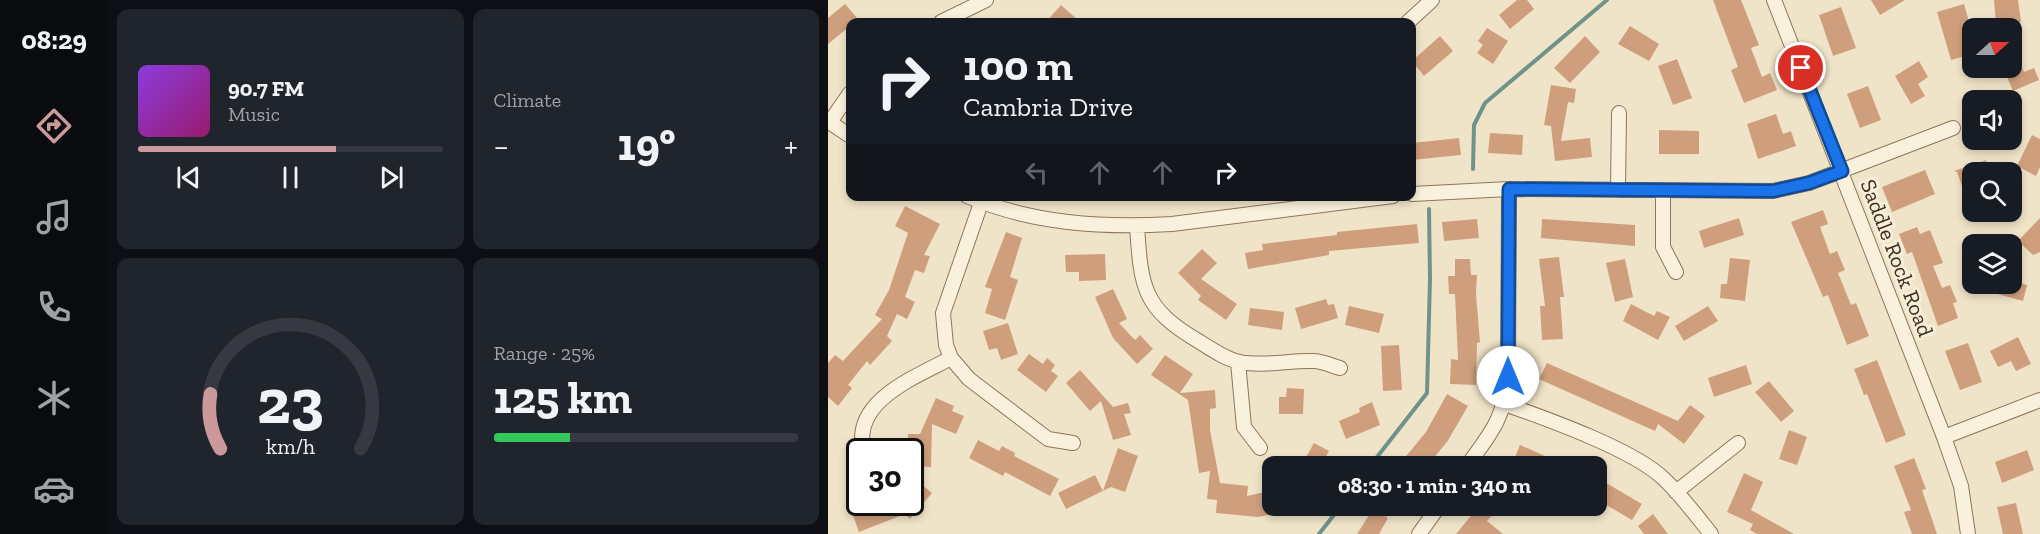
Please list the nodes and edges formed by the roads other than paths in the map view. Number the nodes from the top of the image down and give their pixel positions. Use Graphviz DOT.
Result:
graph roads {
  1 [pos="986,0"];
  2 [pos="1432,0"];
  3 [pos="1790,0"];
  4 [pos="1776,3"];
  5 [pos="949,18"];
  6 [pos="1412,18"];
  7 [pos="846,99"];
  8 [pos="1619,113"];
  9 [pos="829,122"];
  10 [pos="1953,129"];
  11 [pos="846,133"];
  12 [pos="1842,171"];
  13 [pos="1509,189"];
  14 [pos="1618,190"];
  15 [pos="1663,191"];
  16 [pos="1416,194"];
  17 [pos="977,201"];
  18 [pos="1337,201"];
  19 [pos="981,203"];
  20 [pos="1137,226"];
  21 [pos="1676,272"];
  22 [pos="951,358"];
  23 [pos="1239,362"];
  24 [pos="1340,368"];
  25 [pos="2040,400"];
  26 [pos="1505,404"];
  27 [pos="1944,437"];
  28 [pos="860,438"];
  29 [pos="1072,442"];
  30 [pos="1738,443"];
  31 [pos="1260,448"];
  32 [pos="1474,456"];
  33 [pos="1676,492"];
  34 [pos="1432,516"];
  35 [pos="1419,534"];
  36 [pos="1711,534"];
  37 [pos="1968,534"];
  1 -- 5 [label="street"];
  2 -- 6 [label="street"];
  3 -- 4 [label="street"];
  4 -- 12 [label="street, Saddle Rock Road"];
  7 -- 9 [label="street"];
  8 -- 14 [label="street"];
  9 -- 11 [label="street"];
  10 -- 12 [label="street"];
  12 -- 15 [label="street"];
  12 -- 27 [label="street, Saddle Rock Road"];
  13 -- 14 [label="street"];
  13 -- 16 [label="street"];
  13 -- 26 [label="street"];
  14 -- 15 [label="street"];
  15 -- 21 [label="street"];
  17 -- 19 [label="street"];
  18 -- 20 [label="street"];
  19 -- 20 [label="street"];
  19 -- 22 [label="street"];
  20 -- 23 [label="street"];
  22 -- 28 [label="street"];
  22 -- 29 [label="street"];
  23 -- 24 [label="street"];
  23 -- 31 [label="street"];
  25 -- 27 [label="street"];
  26 -- 32 [label="street"];
  26 -- 33 [label="street"];
  27 -- 37 [label="street, Saddle Rock Road"];
  30 -- 33 [label="street"];
  33 -- 36 [label="street"];
  34 -- 35 [label="street"];
}
